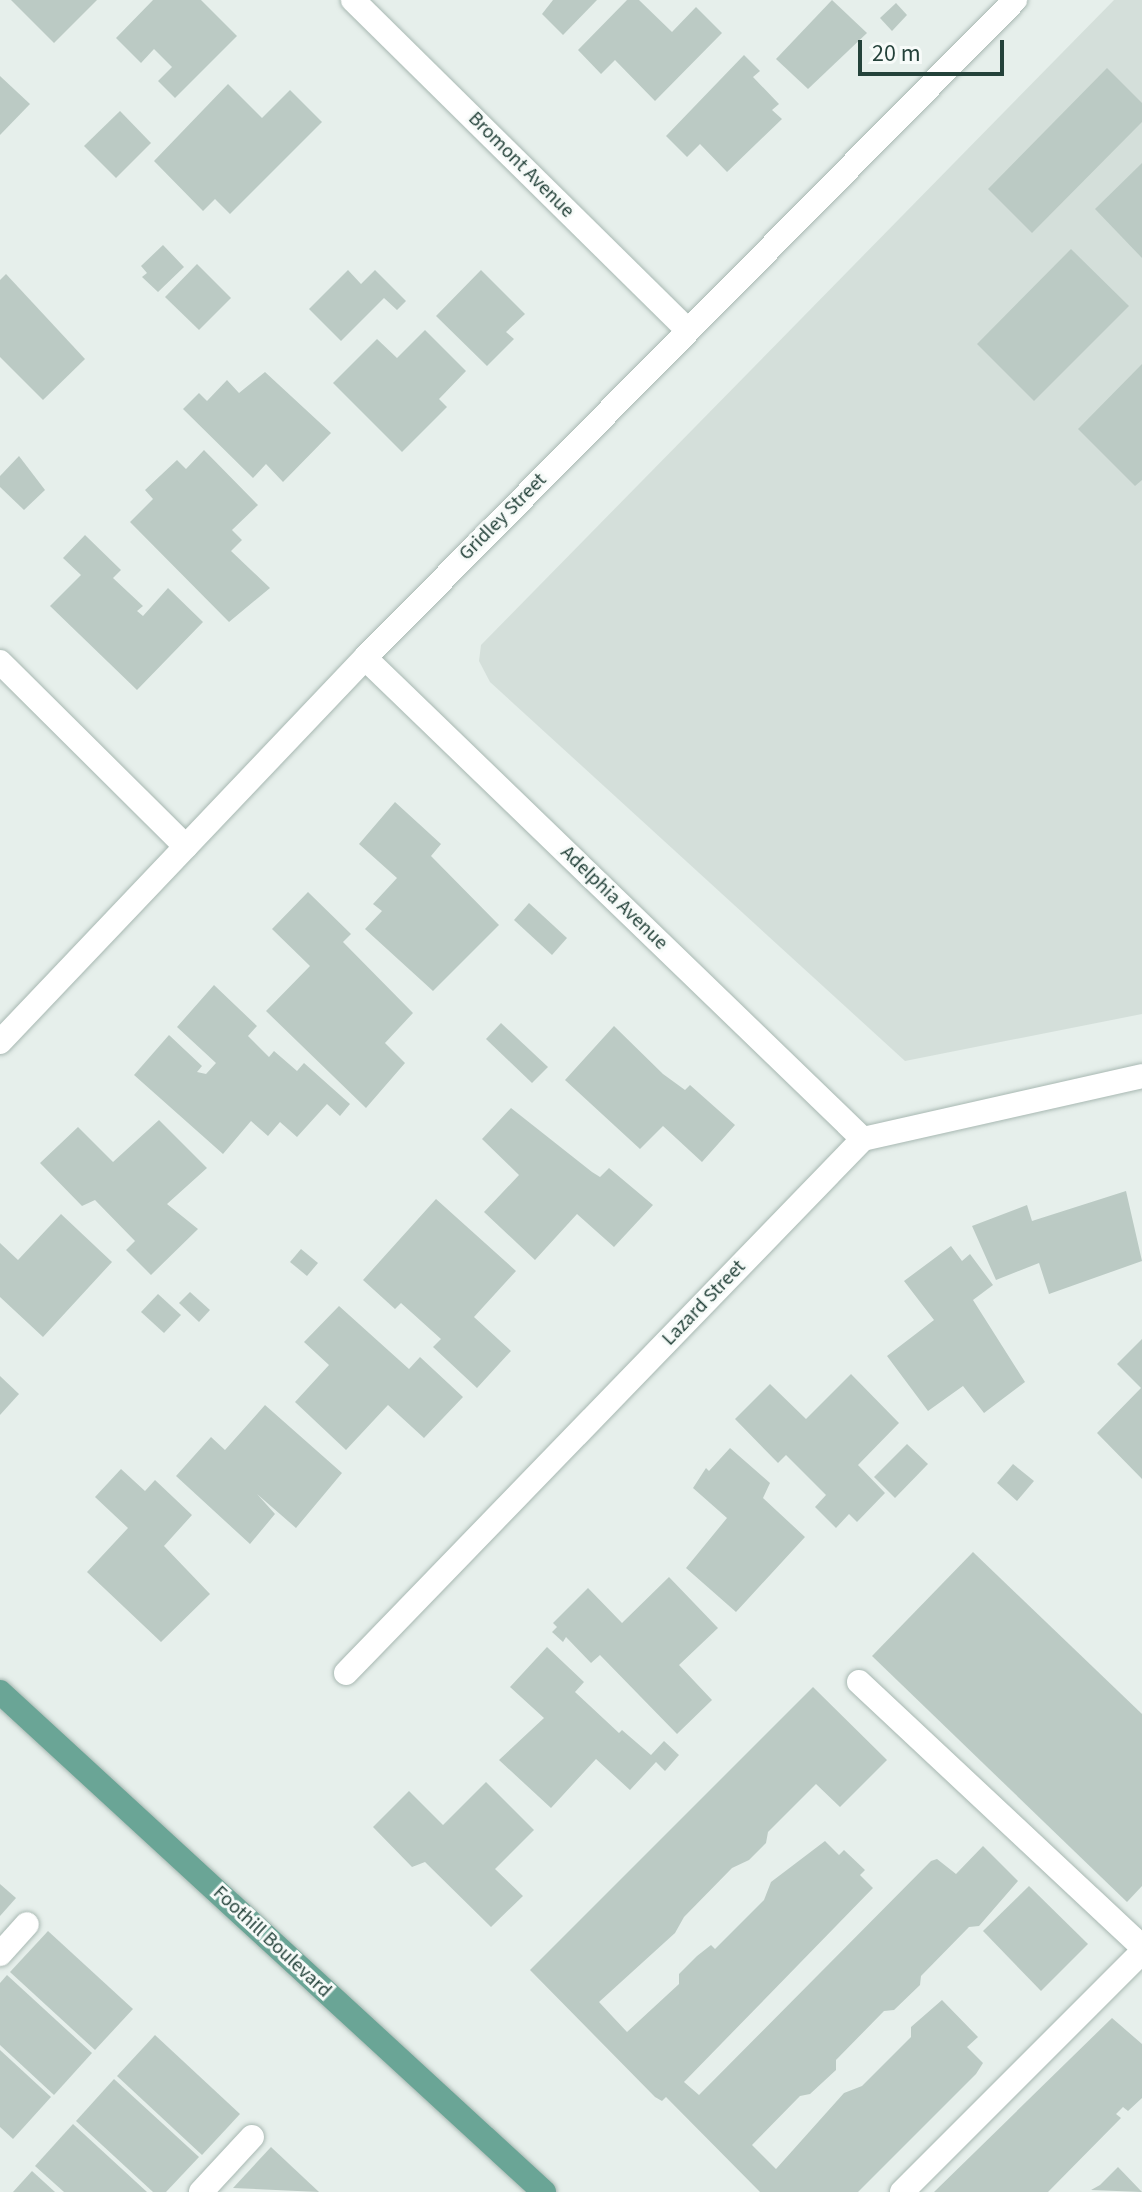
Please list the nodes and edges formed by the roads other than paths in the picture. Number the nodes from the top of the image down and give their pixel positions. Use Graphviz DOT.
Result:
graph roads {
  1 [pos="353,0"];
  2 [pos="1015,0"];
  3 [pos="688,330"];
  4 [pos="365,658"];
  5 [pos="0,662"];
  6 [pos="186,847"];
  7 [pos="0,1042"];
  8 [pos="1142,1076"];
  9 [pos="863,1139"];
  10 [pos="346,1673"];
  11 [pos="859,1682"];
  12 [pos="0,1692"];
  13 [pos="27,1924"];
  14 [pos="1142,1949"];
  15 [pos="0,1954"];
  16 [pos="252,2137"];
  17 [pos="201,2192"];
  18 [pos="544,2192"];
  19 [pos="902,2192"];
  1 -- 3 [label="street, Bromont Avenue"];
  2 -- 3 [label="street, Gridley Street"];
  3 -- 4 [label="street, Gridley Street"];
  4 -- 6 [label="street, Gridley Street"];
  4 -- 9 [label="street, Adelphia Avenue"];
  5 -- 6 [label="street"];
  6 -- 7 [label="street, Gridley Street"];
  8 -- 9 [label="street"];
  9 -- 10 [label="street, Lazard Street"];
  11 -- 14 [label="street"];
  12 -- 18 [label="main road, Foothill Boulevard"];
  13 -- 15 [label="street"];
  14 -- 19 [label="street"];
  16 -- 17 [label="street"];
}
